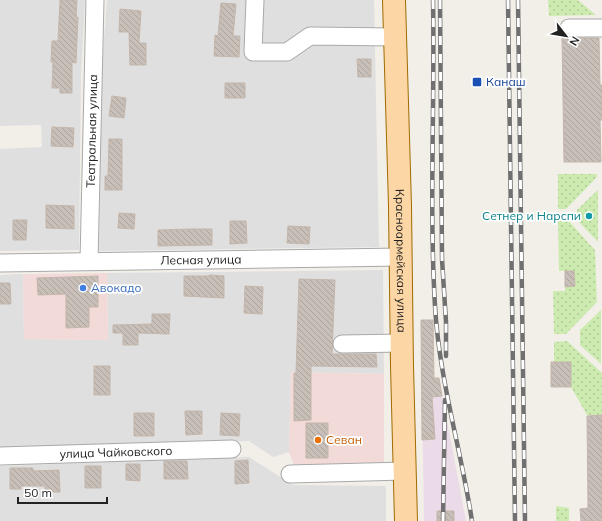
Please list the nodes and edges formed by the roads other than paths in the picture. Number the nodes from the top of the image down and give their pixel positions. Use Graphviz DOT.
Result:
graph roads {
  1 [pos="95,0"];
  2 [pos="255,0"];
  3 [pos="394,0"];
  4 [pos="569,28"];
  5 [pos="602,28"];
  6 [pos="395,37"];
  7 [pos="401,257"];
  8 [pos="89,261"];
  9 [pos="0,263"];
  10 [pos="402,343"];
  11 [pos="342,344"];
  12 [pos="232,449"];
  13 [pos="0,456"];
  14 [pos="405,471"];
  15 [pos="290,474"];
  16 [pos="406,521"];
  1 -- 8 [label="street, Театральная улица"];
  2 -- 6 [label="street"];
  3 -- 6 [label="main road, Красноармейская улица"];
  4 -- 5 [label="street"];
  6 -- 7 [label="main road, Красноармейская улица"];
  7 -- 8 [label="street, Лесная улица"];
  7 -- 10 [label="main road, Красноармейская улица"];
  8 -- 9 [label="street, Лесная улица"];
  10 -- 11 [label="street"];
  10 -- 14 [label="main road, Красноармейская улица"];
  12 -- 13 [label="street, улица Чайковского"];
  14 -- 15 [label="street"];
  14 -- 16 [label="main road, Красноармейская улица"];
}
